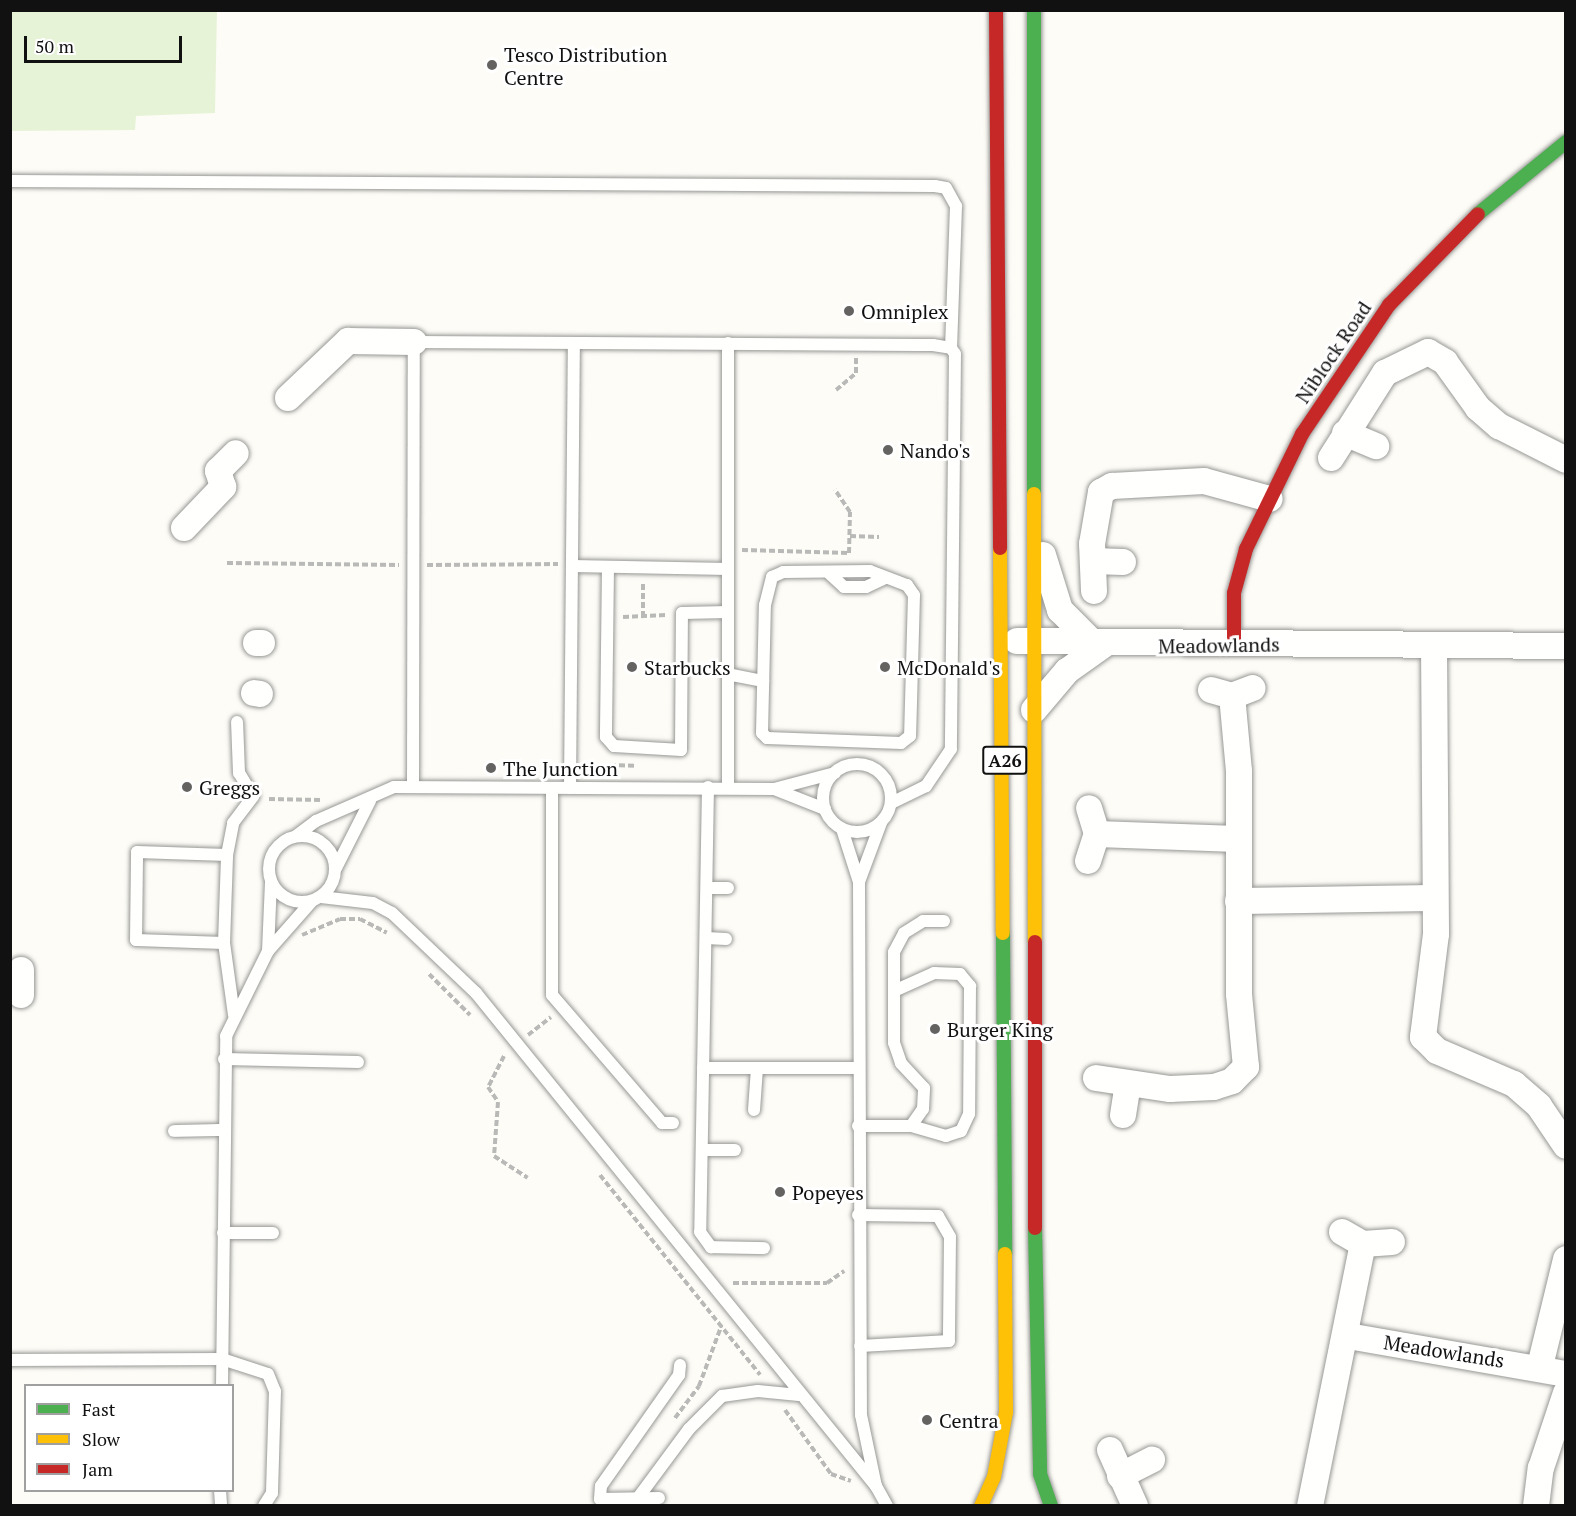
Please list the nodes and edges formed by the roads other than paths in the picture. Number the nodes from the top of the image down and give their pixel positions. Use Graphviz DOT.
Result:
graph roads {
  1 [pos="996,10"];
  2 [pos="1034,10"];
  3 [pos="1566,142"];
  4 [pos="10,181"];
  5 [pos="414,342"];
  6 [pos="574,343"];
  7 [pos="728,344"];
  8 [pos="951,348"];
  9 [pos="288,398"];
  10 [pos="1345,433"];
  11 [pos="1376,446"];
  12 [pos="236,453"];
  13 [pos="1331,458"];
  14 [pos="1566,460"];
  15 [pos="1270,499"];
  16 [pos="1034,516"];
  17 [pos="184,528"];
  18 [pos="1093,561"];
  19 [pos="1123,562"];
  20 [pos="572,566"];
  21 [pos="608,567"];
  22 [pos="728,569"];
  23 [pos="1094,591"];
  24 [pos="728,612"];
  25 [pos="1004,641"];
  26 [pos="1034,642"];
  27 [pos="1100,644"];
  28 [pos="1234,644"];
  29 [pos="1434,645"];
  30 [pos="1566,646"];
  31 [pos="764,668"];
  32 [pos="727,674"];
  33 [pos="749,674"];
  34 [pos="763,681"];
  35 [pos="1232,691"];
  36 [pos="1034,710"];
  37 [pos="237,722"];
  38 [pos="835,773"];
  39 [pos="413,786"];
  40 [pos="708,787"];
  41 [pos="570,788"];
  42 [pos="728,788"];
  43 [pos="552,789"];
  44 [pos="774,789"];
  45 [pos="370,801"];
  46 [pos="891,803"];
  47 [pos="1089,808"];
  48 [pos="825,809"];
  49 [pos="880,823"];
  50 [pos="842,829"];
  51 [pos="1097,834"];
  52 [pos="296,836"];
  53 [pos="1237,839"];
  54 [pos="227,855"];
  55 [pos="1088,861"];
  56 [pos="336,868"];
  57 [pos="271,880"];
  58 [pos="859,882"];
  59 [pos="706,888"];
  60 [pos="728,888"];
  61 [pos="1434,898"];
  62 [pos="316,899"];
  63 [pos="1238,901"];
  64 [pos="944,921"];
  65 [pos="706,938"];
  66 [pos="726,939"];
  67 [pos="224,943"];
  68 [pos="268,951"];
  69 [pos="894,991"];
  70 [pos="234,1016"];
  71 [pos="224,1059"];
  72 [pos="358,1062"];
  73 [pos="703,1068"];
  74 [pos="757,1068"];
  75 [pos="859,1068"];
  76 [pos="1096,1078"];
  77 [pos="1128,1084"];
  78 [pos="754,1110"];
  79 [pos="1123,1115"];
  80 [pos="673,1123"];
  81 [pos="858,1126"];
  82 [pos="911,1126"];
  83 [pos="223,1130"];
  84 [pos="174,1131"];
  85 [pos="1566,1146"];
  86 [pos="702,1150"];
  87 [pos="735,1150"];
  88 [pos="858,1215"];
  89 [pos="223,1233"];
  90 [pos="273,1233"];
  91 [pos="1392,1242"];
  92 [pos="764,1248"];
  93 [pos="1566,1259"];
  94 [pos="1348,1336"];
  95 [pos="860,1346"];
  96 [pos="222,1359"];
  97 [pos="10,1360"];
  98 [pos="680,1365"];
  99 [pos="1540,1366"];
  100 [pos="1566,1374"];
  101 [pos="222,1384"];
  102 [pos="1566,1393"];
  103 [pos="799,1395"];
  104 [pos="1110,1450"];
  105 [pos="1152,1460"];
  106 [pos="1120,1476"];
  107 [pos="872,1481"];
  108 [pos="659,1498"];
  109 [pos="635,1502"];
  110 [pos="980,1504"];
  111 [pos="264,1506"];
  112 [pos="887,1506"];
  113 [pos="1051,1506"];
  114 [pos="1135,1506"];
  115 [pos="1310,1506"];
  116 [pos="1536,1506"];
  1 -- 25 [label="main road, A26"];
  2 -- 16 [label="main road, A26"];
  3 -- 15 [label="main road, Niblock Road"];
  4 -- 8 [label="lane"];
  5 -- 6 [label="lane"];
  5 -- 9 [label="street"];
  5 -- 39 [label="lane"];
  6 -- 7 [label="lane"];
  6 -- 20 [label="lane"];
  7 -- 8 [label="lane"];
  7 -- 22 [label="lane"];
  8 -- 46 [label="lane"];
  10 -- 11 [label="street"];
  10 -- 13 [label="street"];
  10 -- 14 [label="street"];
  12 -- 17 [label="street"];
  15 -- 18 [label="street"];
  15 -- 28 [label="main road, Niblock Road"];
  16 -- 26 [label="main road, A26"];
  16 -- 27 [label="street"];
  18 -- 19 [label="street"];
  18 -- 23 [label="street"];
  20 -- 21 [label="lane"];
  20 -- 41 [label="lane"];
  21 -- 22 [label="lane"];
  21 -- 24 [label="lane"];
  22 -- 24 [label="lane"];
  24 -- 32 [label="lane"];
  25 -- 26 [label="street, Meadowlands"];
  25 -- 110 [label="main road, A26"];
  26 -- 27 [label="street, Meadowlands"];
  26 -- 36 [label="main road, A26"];
  27 -- 28 [label="street, Meadowlands"];
  27 -- 36 [label="street"];
  28 -- 29 [label="street, Meadowlands"];
  29 -- 30 [label="street, Meadowlands"];
  29 -- 61 [label="street"];
  31 -- 33 [label="lane"];
  31 -- 34 [label="lane"];
  31 -- 34 [label="lane"];
  32 -- 33 [label="lane"];
  32 -- 42 [label="lane"];
  33 -- 34 [label="lane"];
  35 -- 53 [label="street"];
  36 -- 113 [label="main road, A26"];
  37 -- 54 [label="lane"];
  38 -- 44 [label="lane"];
  38 -- 46 [label="lane"];
  38 -- 48 [label="lane"];
  39 -- 43 [label="lane"];
  39 -- 45 [label="lane"];
  40 -- 41 [label="lane"];
  40 -- 42 [label="lane"];
  40 -- 59 [label="lane"];
  41 -- 43 [label="lane"];
  42 -- 44 [label="lane"];
  43 -- 80 [label="lane"];
  44 -- 48 [label="lane"];
  45 -- 52 [label="lane"];
  45 -- 56 [label="lane"];
  46 -- 49 [label="lane"];
  47 -- 51 [label="street"];
  48 -- 50 [label="lane"];
  49 -- 50 [label="lane"];
  49 -- 58 [label="lane"];
  50 -- 58 [label="lane"];
  51 -- 53 [label="street"];
  51 -- 55 [label="street"];
  52 -- 56 [label="lane"];
  52 -- 57 [label="lane"];
  53 -- 63 [label="street"];
  54 -- 67 [label="lane"];
  54 -- 67 [label="lane"];
  56 -- 62 [label="lane"];
  57 -- 62 [label="lane"];
  57 -- 68 [label="lane"];
  58 -- 75 [label="lane"];
  59 -- 60 [label="lane"];
  59 -- 65 [label="lane"];
  61 -- 63 [label="street"];
  61 -- 85 [label="street"];
  62 -- 68 [label="lane"];
  62 -- 103 [label="lane"];
  63 -- 77 [label="street"];
  64 -- 69 [label="lane"];
  65 -- 66 [label="lane"];
  65 -- 73 [label="lane"];
  67 -- 70 [label="lane"];
  68 -- 70 [label="lane"];
  69 -- 82 [label="lane"];
  69 -- 82 [label="lane"];
  70 -- 71 [label="lane"];
  71 -- 72 [label="lane"];
  71 -- 83 [label="lane"];
  73 -- 74 [label="lane"];
  73 -- 86 [label="lane"];
  74 -- 75 [label="lane"];
  74 -- 78 [label="lane"];
  75 -- 81 [label="lane"];
  76 -- 77 [label="street"];
  77 -- 79 [label="street"];
  81 -- 82 [label="lane"];
  81 -- 88 [label="lane"];
  83 -- 84 [label="lane"];
  83 -- 89 [label="lane"];
  86 -- 87 [label="lane"];
  86 -- 92 [label="lane"];
  88 -- 95 [label="lane"];
  88 -- 95 [label="lane"];
  89 -- 90 [label="lane"];
  89 -- 96 [label="lane"];
  91 -- 94 [label="street"];
  93 -- 99 [label="street"];
  94 -- 99 [label="street, Meadowlands"];
  94 -- 115 [label="street"];
  95 -- 107 [label="lane"];
  96 -- 97 [label="lane"];
  96 -- 101 [label="lane"];
  96 -- 111 [label="lane"];
  98 -- 109 [label="lane"];
  99 -- 100 [label="street, Meadowlands"];
  102 -- 116 [label="street"];
  103 -- 107 [label="lane"];
  103 -- 109 [label="lane"];
  104 -- 106 [label="street"];
  105 -- 106 [label="street"];
  106 -- 114 [label="street"];
  107 -- 112 [label="lane"];
  108 -- 109 [label="lane"];
}
